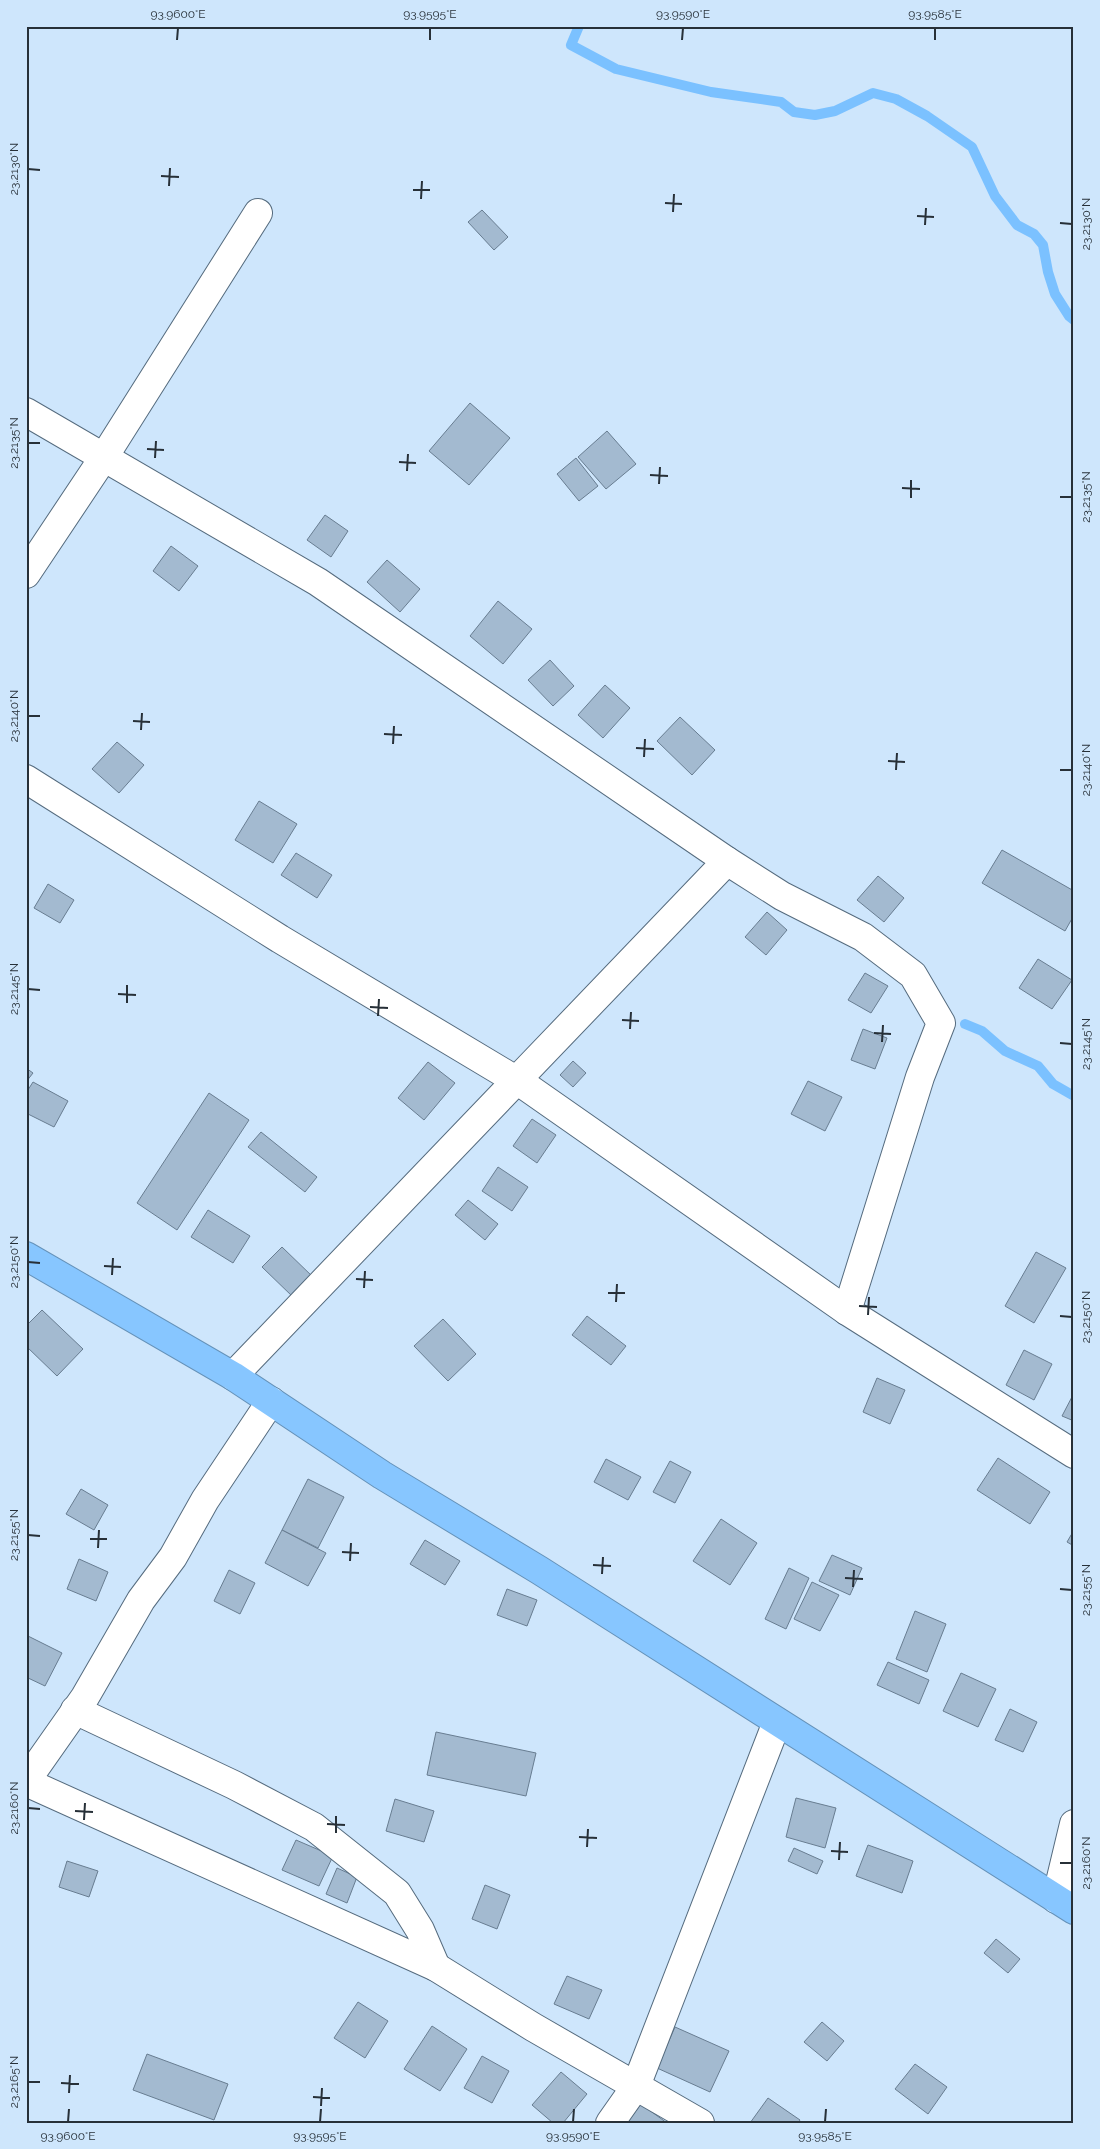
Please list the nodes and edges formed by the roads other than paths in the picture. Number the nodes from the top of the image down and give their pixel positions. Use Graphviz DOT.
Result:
graph roads {
  1 [pos="258,213"];
  2 [pos="26,412"];
  3 [pos="104,457"];
  4 [pos="26,574"];
  5 [pos="26,779"];
  6 [pos="727,860"];
  7 [pos="515,1081"];
  8 [pos="26,1256"];
  9 [pos="847,1311"];
  10 [pos="233,1376"];
  11 [pos="271,1400"];
  12 [pos="1074,1454"];
  13 [pos="75,1710"];
  14 [pos="777,1722"];
  15 [pos="26,1782"];
  16 [pos="1074,1824"];
  17 [pos="1065,1905"];
  18 [pos="436,1967"];
  19 [pos="636,2086"];
  20 [pos="610,2123"];
  21 [pos="700,2123"];
  1 -- 3 [label="street"];
  2 -- 3 [label="street"];
  3 -- 4 [label="street"];
  3 -- 6 [label="street"];
  5 -- 7 [label="street"];
  6 -- 7 [label="street"];
  6 -- 9 [label="street"];
  7 -- 9 [label="street"];
  7 -- 10 [label="street"];
  8 -- 10 [label="highway"];
  9 -- 12 [label="street"];
  10 -- 11 [label="highway"];
  11 -- 13 [label="street"];
  11 -- 14 [label="highway"];
  13 -- 15 [label="street"];
  13 -- 18 [label="street"];
  14 -- 17 [label="highway"];
  14 -- 19 [label="street"];
  15 -- 18 [label="street"];
  16 -- 17 [label="street"];
  18 -- 19 [label="street"];
  19 -- 20 [label="street"];
  19 -- 21 [label="street"];
}
